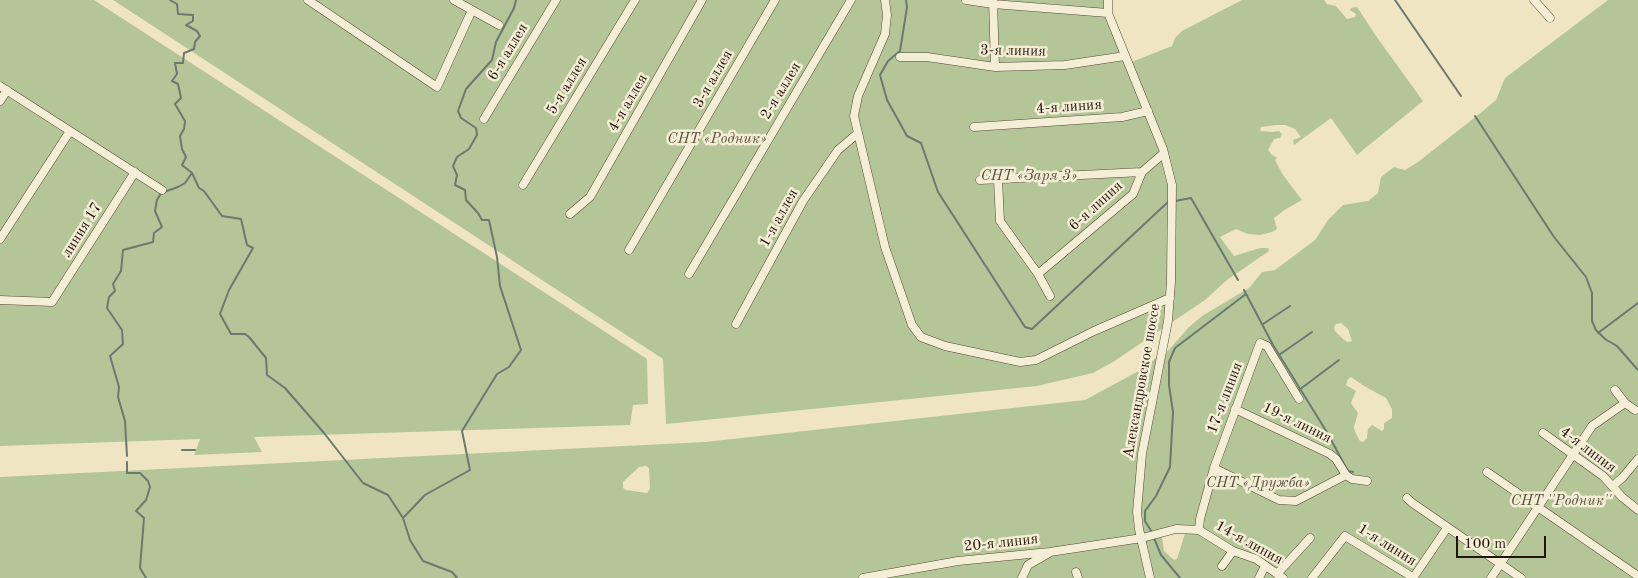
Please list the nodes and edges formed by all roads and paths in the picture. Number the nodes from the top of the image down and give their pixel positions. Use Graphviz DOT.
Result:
graph roads {
  1 [pos="308,0"];
  2 [pos="454,0"];
  3 [pos="556,0"];
  4 [pos="634,0"];
  5 [pos="702,0"];
  6 [pos="775,0"];
  7 [pos="851,0"];
  8 [pos="885,0"];
  9 [pos="966,0"];
  10 [pos="1108,0"];
  11 [pos="1534,0"];
  12 [pos="993,2"];
  13 [pos="472,10"];
  14 [pos="1108,13"];
  15 [pos="1550,18"];
  16 [pos="499,25"];
  17 [pos="1125,56"];
  18 [pos="900,57"];
  19 [pos="995,68"];
  20 [pos="3,88"];
  21 [pos="0,101"];
  22 [pos="1148,111"];
  23 [pos="484,119"];
  24 [pos="974,126"];
  25 [pos="70,131"];
  26 [pos="857,134"];
  27 [pos="1164,152"];
  28 [pos="135,172"];
  29 [pos="1142,172"];
  30 [pos="980,180"];
  31 [pos="998,180"];
  32 [pos="523,185"];
  33 [pos="162,190"];
  34 [pos="570,214"];
  35 [pos="0,239"];
  36 [pos="629,250"];
  37 [pos="689,274"];
  38 [pos="1038,274"];
  39 [pos="1050,296"];
  40 [pos="1170,298"];
  41 [pos="0,300"];
  42 [pos="736,324"];
  43 [pos="1615,390"];
  44 [pos="1299,399"];
  45 [pos="1625,403"];
  46 [pos="1235,409"];
  47 [pos="1635,410"];
  48 [pos="1543,433"];
  49 [pos="1572,454"];
  50 [pos="1638,459"];
  51 [pos="1214,468"];
  52 [pos="1487,472"];
  53 [pos="1346,475"];
  54 [pos="1367,481"];
  55 [pos="1613,486"];
  56 [pos="1407,498"];
  57 [pos="1538,508"];
  58 [pos="1638,510"];
  59 [pos="1447,528"];
  60 [pos="1199,530"];
  61 [pos="1142,538"];
  62 [pos="1310,538"];
  63 [pos="1233,551"];
  64 [pos="1050,552"];
  65 [pos="1501,564"];
  66 [pos="1222,566"];
  67 [pos="1265,566"];
  68 [pos="1280,576"];
  69 [pos="1638,576"];
  70 [pos="862,578"];
  71 [pos="1022,578"];
  72 [pos="1150,578"];
  73 [pos="1258,578"];
  74 [pos="1312,578"];
  75 [pos="1414,578"];
  76 [pos="1491,578"];
  77 [pos="1521,578"];
  1 -- 13 [label="street"];
  2 -- 13 [label="street"];
  3 -- 23 [label="street, 6-я аллея"];
  4 -- 32 [label="street, 5-я аллея"];
  5 -- 34 [label="street, 4-я аллея"];
  6 -- 36 [label="street, 3-я аллея"];
  7 -- 37 [label="street, 2-я аллея"];
  8 -- 26 [label="street"];
  9 -- 12 [label="street"];
  10 -- 14 [label="street, Александровское шоссе"];
  11 -- 15 [label="street"];
  12 -- 14 [label="street"];
  12 -- 19 [label="street"];
  13 -- 16 [label="street"];
  14 -- 17 [label="street, Александровское шоссе"];
  17 -- 19 [label="street, 3-я линия"];
  17 -- 22 [label="street, Александровское шоссе"];
  18 -- 19 [label="street, 3-я линия"];
  20 -- 21 [label="street"];
  20 -- 25 [label="street"];
  22 -- 24 [label="street, 4-я линия"];
  22 -- 27 [label="street, Александровское шоссе"];
  25 -- 28 [label="street"];
  25 -- 35 [label="street"];
  26 -- 40 [label="street"];
  26 -- 42 [label="street, 1-я аллея"];
  27 -- 29 [label="street, 6-я линия"];
  27 -- 40 [label="street, Александровское шоссе"];
  28 -- 33 [label="street"];
  28 -- 41 [label="street, линия 17"];
  29 -- 31 [label="street"];
  29 -- 38 [label="street, 6-я линия"];
  30 -- 31 [label="street"];
  31 -- 38 [label="street"];
  38 -- 39 [label="street"];
  40 -- 61 [label="street, Александровское шоссе"];
  43 -- 45 [label="street"];
  44 -- 46 [label="street, 17-я линия"];
  45 -- 47 [label="street"];
  45 -- 49 [label="street"];
  46 -- 51 [label="street, 17-я линия"];
  46 -- 53 [label="street, 19-я линия"];
  48 -- 49 [label="street, 4-я линия"];
  49 -- 55 [label="street, 4-я линия"];
  49 -- 57 [label="street"];
  50 -- 55 [label="street"];
  51 -- 53 [label="street"];
  51 -- 60 [label="street, 17-я линия"];
  52 -- 57 [label="street"];
  53 -- 54 [label="street"];
  55 -- 58 [label="street, 4-я линия"];
  56 -- 59 [label="street"];
  57 -- 65 [label="street"];
  57 -- 69 [label="street"];
  59 -- 65 [label="street"];
  59 -- 75 [label="street"];
  60 -- 61 [label="street, 14-я линия"];
  60 -- 63 [label="street, 14-я линия"];
  61 -- 64 [label="street, 20-я линия"];
  61 -- 72 [label="street, Александровское шоссе"];
  62 -- 68 [label="street"];
  63 -- 66 [label="street"];
  63 -- 67 [label="street, 14-я линия"];
  64 -- 70 [label="street, 20-я линия"];
  64 -- 71 [label="street"];
  65 -- 76 [label="street"];
  65 -- 77 [label="street"];
  67 -- 68 [label="street, 14-я линия"];
  67 -- 73 [label="street"];
  74 -- 75 [label="street, 1-я линия"];
}
